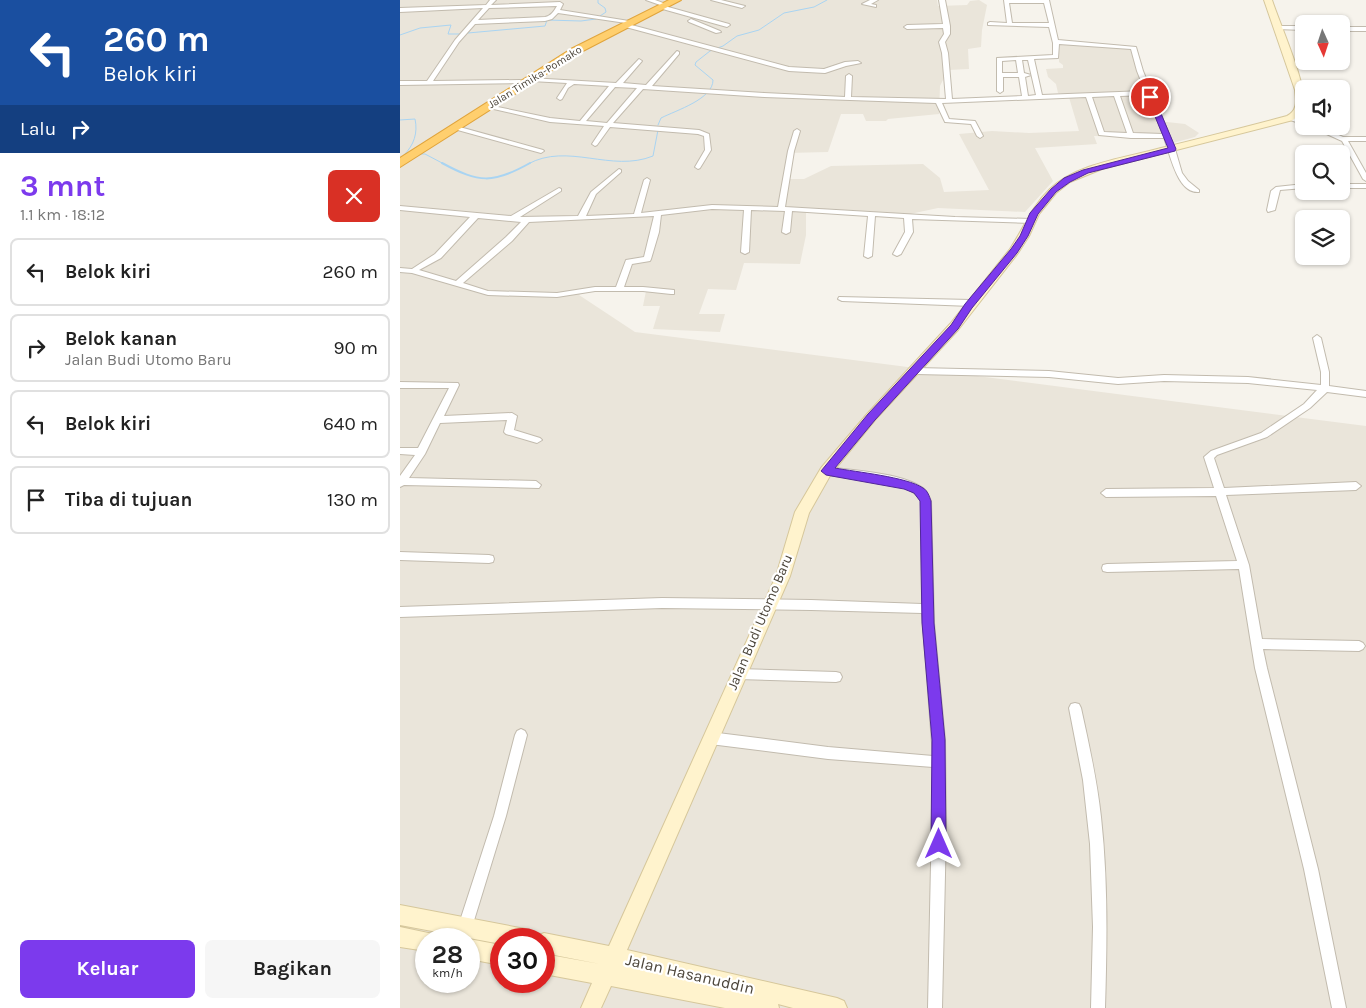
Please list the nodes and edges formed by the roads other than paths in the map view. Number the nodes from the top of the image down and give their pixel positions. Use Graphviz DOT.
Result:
graph roads {
  1 [pos="493,0"];
  2 [pos="649,0"];
  3 [pos="676,0"];
  4 [pos="714,0"];
  5 [pos="942,0"];
  6 [pos="1046,0"];
  7 [pos="1268,0"];
  8 [pos="561,2"];
  9 [pos="665,3"];
  10 [pos="742,6"];
  11 [pos="486,8"];
  12 [pos="400,10"];
  13 [pos="557,11"];
  14 [pos="696,17"];
  15 [pos="474,22"];
  16 [pos="625,23"];
  17 [pos="990,24"];
  18 [pos="1010,24"];
  19 [pos="1051,25"];
  20 [pos="727,26"];
  21 [pos="947,26"];
  22 [pos="907,27"];
  23 [pos="1278,28"];
  24 [pos="1295,28"];
  25 [pos="1350,29"];
  26 [pos="1366,29"];
  27 [pos="718,32"];
  28 [pos="1056,42"];
  29 [pos="677,53"];
  30 [pos="1020,58"];
  31 [pos="1031,58"];
  32 [pos="639,61"];
  33 [pos="858,63"];
  34 [pos="1000,74"];
  35 [pos="1022,75"];
  36 [pos="1034,75"];
  37 [pos="849,76"];
  38 [pos="525,81"];
  39 [pos="572,82"];
  40 [pos="429,83"];
  41 [pos="400,84"];
  42 [pos="616,85"];
  43 [pos="645,87"];
  44 [pos="1000,91"];
  45 [pos="1088,94"];
  46 [pos="1149,94"];
  47 [pos="1117,95"];
  48 [pos="1039,96"];
  49 [pos="560,98"];
  50 [pos="848,98"];
  51 [pos="1025,98"];
  52 [pos="938,101"];
  53 [pos="949,102"];
  54 [pos="488,107"];
  55 [pos="1290,118"];
  56 [pos="1295,120"];
  57 [pos="583,122"];
  58 [pos="608,124"];
  59 [pos="456,128"];
  60 [pos="797,131"];
  61 [pos="1334,135"];
  62 [pos="980,136"];
  63 [pos="1131,136"];
  64 [pos="1167,136"];
  65 [pos="1344,139"];
  66 [pos="1366,139"];
  67 [pos="595,144"];
  68 [pos="1172,149"];
  69 [pos="541,151"];
  70 [pos="400,158"];
  71 [pos="400,163"];
  72 [pos="698,166"];
  73 [pos="619,171"];
  74 [pos="1366,179"];
  75 [pos="647,180"];
  76 [pos="1350,186"];
  77 [pos="1366,186"];
  78 [pos="1295,187"];
  79 [pos="558,190"];
  80 [pos="1197,191"];
  81 [pos="748,207"];
  82 [pos="400,208"];
  83 [pos="785,209"];
  84 [pos="1271,210"];
  85 [pos="872,213"];
  86 [pos="658,214"];
  87 [pos="475,216"];
  88 [pos="637,216"];
  89 [pos="908,216"];
  90 [pos="581,218"];
  91 [pos="512,219"];
  92 [pos="527,220"];
  93 [pos="1031,221"];
  94 [pos="786,232"];
  95 [pos="745,252"];
  96 [pos="897,254"];
  97 [pos="868,256"];
  98 [pos="400,270"];
  99 [pos="413,271"];
  100 [pos="459,283"];
  101 [pos="619,290"];
  102 [pos="671,292"];
  103 [pos="842,299"];
  104 [pos="971,303"];
  105 [pos="1317,338"];
  106 [pos="916,371"];
  107 [pos="400,385"];
  108 [pos="1326,388"];
  109 [pos="1366,394"];
  110 [pos="438,420"];
  111 [pos="537,440"];
  112 [pos="400,450"];
  113 [pos="422,452"];
  114 [pos="826,471"];
  115 [pos="401,482"];
  116 [pos="536,485"];
  117 [pos="1356,486"];
  118 [pos="1220,492"];
  119 [pos="1106,493"];
  120 [pos="400,556"];
  121 [pos="489,558"];
  122 [pos="1244,565"];
  123 [pos="1107,568"];
  124 [pos="769,604"];
  125 [pos="928,609"];
  126 [pos="400,612"];
  127 [pos="1256,644"];
  128 [pos="1359,646"];
  129 [pos="738,674"];
  130 [pos="836,677"];
  131 [pos="1075,708"];
  132 [pos="521,735"];
  133 [pos="710,738"];
  134 [pos="938,762"];
  135 [pos="400,915"];
  136 [pos="465,927"];
  137 [pos="490,932"];
  138 [pos="400,937"];
  139 [pos="415,939"];
  140 [pos="555,944"];
  141 [pos="615,957"];
  142 [pos="555,966"];
  143 [pos="607,976"];
  144 [pos="591,1008"];
  145 [pos="769,1008"];
  146 [pos="836,1008"];
  147 [pos="935,1008"];
  148 [pos="1098,1008"];
  149 [pos="1339,1008"];
  1 -- 11 [label="street"];
  2 -- 9 [label="street"];
  3 -- 9 [label="highway, Jalan Timika-Pomako"];
  4 -- 10 [label="street"];
  5 -- 21 [label="street"];
  6 -- 18 [label="street"];
  6 -- 19 [label="street"];
  7 -- 23 [label="street"];
  8 -- 11 [label="street"];
  8 -- 13 [label="street"];
  9 -- 14 [label="street"];
  9 -- 16 [label="highway, Jalan Timika-Pomako"];
  11 -- 12 [label="street"];
  11 -- 15 [label="street"];
  13 -- 15 [label="street"];
  13 -- 16 [label="street"];
  14 -- 20 [label="street"];
  14 -- 27 [label="street"];
  15 -- 40 [label="street"];
  16 -- 33 [label="street"];
  16 -- 38 [label="highway, Jalan Timika-Pomako"];
  17 -- 18 [label="street"];
  18 -- 19 [label="street"];
  19 -- 28 [label="street"];
  21 -- 22 [label="street"];
  21 -- 53 [label="street"];
  23 -- 24 [label="street"];
  23 -- 55 [label="street"];
  25 -- 26 [label="street"];
  28 -- 31 [label="street"];
  28 -- 46 [label="street"];
  29 -- 43 [label="street"];
  30 -- 31 [label="street"];
  30 -- 34 [label="street"];
  30 -- 35 [label="street"];
  31 -- 36 [label="street"];
  32 -- 42 [label="street"];
  34 -- 35 [label="street"];
  34 -- 44 [label="street"];
  35 -- 36 [label="street"];
  35 -- 51 [label="street"];
  36 -- 48 [label="street"];
  37 -- 50 [label="street"];
  38 -- 39 [label="street"];
  38 -- 40 [label="street"];
  38 -- 54 [label="highway, Jalan Timika-Pomako"];
  38 -- 70 [label="highway, Jalan Timika-Pomako"];
  39 -- 42 [label="street"];
  39 -- 49 [label="street"];
  40 -- 41 [label="street"];
  42 -- 43 [label="street"];
  42 -- 57 [label="street"];
  43 -- 50 [label="street"];
  43 -- 58 [label="street"];
  45 -- 47 [label="street"];
  45 -- 48 [label="street"];
  45 -- 63 [label="street"];
  46 -- 47 [label="street"];
  46 -- 64 [label="street"];
  47 -- 63 [label="street"];
  48 -- 51 [label="street"];
  50 -- 52 [label="street"];
  51 -- 53 [label="street"];
  52 -- 53 [label="street"];
  52 -- 62 [label="street"];
  54 -- 57 [label="street"];
  54 -- 59 [label="highway, Jalan Timika-Pomako"];
  55 -- 56 [label="street"];
  55 -- 68 [label="street, Jalan Budi Utomo Baru"];
  57 -- 58 [label="street"];
  58 -- 67 [label="street"];
  58 -- 72 [label="street"];
  59 -- 69 [label="street"];
  59 -- 71 [label="highway, Jalan Timika-Pomako"];
  60 -- 83 [label="street"];
  61 -- 65 [label="street"];
  63 -- 64 [label="street"];
  64 -- 68 [label="street"];
  65 -- 66 [label="street"];
  65 -- 74 [label="street"];
  68 -- 80 [label="street"];
  68 -- 93 [label="street, Jalan Budi Utomo Baru"];
  73 -- 90 [label="street"];
  75 -- 88 [label="street"];
  76 -- 77 [label="street"];
  78 -- 84 [label="street"];
  79 -- 91 [label="street"];
  81 -- 83 [label="street"];
  81 -- 86 [label="street"];
  81 -- 95 [label="street"];
  82 -- 87 [label="street"];
  83 -- 85 [label="street"];
  83 -- 94 [label="street"];
  85 -- 89 [label="street"];
  85 -- 97 [label="street"];
  86 -- 88 [label="street"];
  86 -- 101 [label="street"];
  87 -- 91 [label="street"];
  87 -- 99 [label="street"];
  88 -- 90 [label="street"];
  89 -- 93 [label="street"];
  89 -- 96 [label="street"];
  90 -- 92 [label="street"];
  91 -- 92 [label="street"];
  92 -- 100 [label="street"];
  93 -- 104 [label="street, Jalan Budi Utomo Baru"];
  98 -- 99 [label="street"];
  99 -- 100 [label="street"];
  100 -- 101 [label="street"];
  101 -- 102 [label="street"];
  103 -- 104 [label="street"];
  104 -- 106 [label="street, Jalan Budi Utomo Baru"];
  105 -- 108 [label="street"];
  106 -- 108 [label="street"];
  106 -- 114 [label="street, Jalan Budi Utomo Baru"];
  107 -- 110 [label="street"];
  108 -- 109 [label="street"];
  108 -- 118 [label="street"];
  110 -- 111 [label="street"];
  110 -- 113 [label="street"];
  112 -- 113 [label="street"];
  113 -- 115 [label="street"];
  114 -- 124 [label="street, Jalan Budi Utomo Baru"];
  114 -- 125 [label="street"];
  115 -- 116 [label="street"];
  117 -- 118 [label="street"];
  118 -- 119 [label="street"];
  118 -- 122 [label="street"];
  120 -- 121 [label="street"];
  122 -- 123 [label="street"];
  122 -- 127 [label="street"];
  124 -- 125 [label="street"];
  124 -- 126 [label="street"];
  124 -- 129 [label="street, Jalan Budi Utomo Baru"];
  125 -- 134 [label="street"];
  127 -- 128 [label="street"];
  127 -- 149 [label="street"];
  129 -- 130 [label="street"];
  129 -- 133 [label="street, Jalan Budi Utomo Baru"];
  131 -- 148 [label="street"];
  132 -- 136 [label="street"];
  133 -- 134 [label="street"];
  133 -- 141 [label="street, Jalan Budi Utomo Baru"];
  134 -- 147 [label="street"];
  135 -- 136 [label="street"];
  136 -- 137 [label="street"];
  138 -- 139 [label="street"];
  140 -- 141 [label="street, Jalan Hasanuddin"];
  141 -- 143 [label="street, Jalan Budi Utomo Baru"];
  141 -- 146 [label="street, Jalan Hasanuddin"];
  142 -- 143 [label="street, Jalan Hasanuddin"];
  143 -- 144 [label="street, Jalan Budi Utomo Baru"];
  143 -- 145 [label="street, Jalan Hasanuddin"];
}
